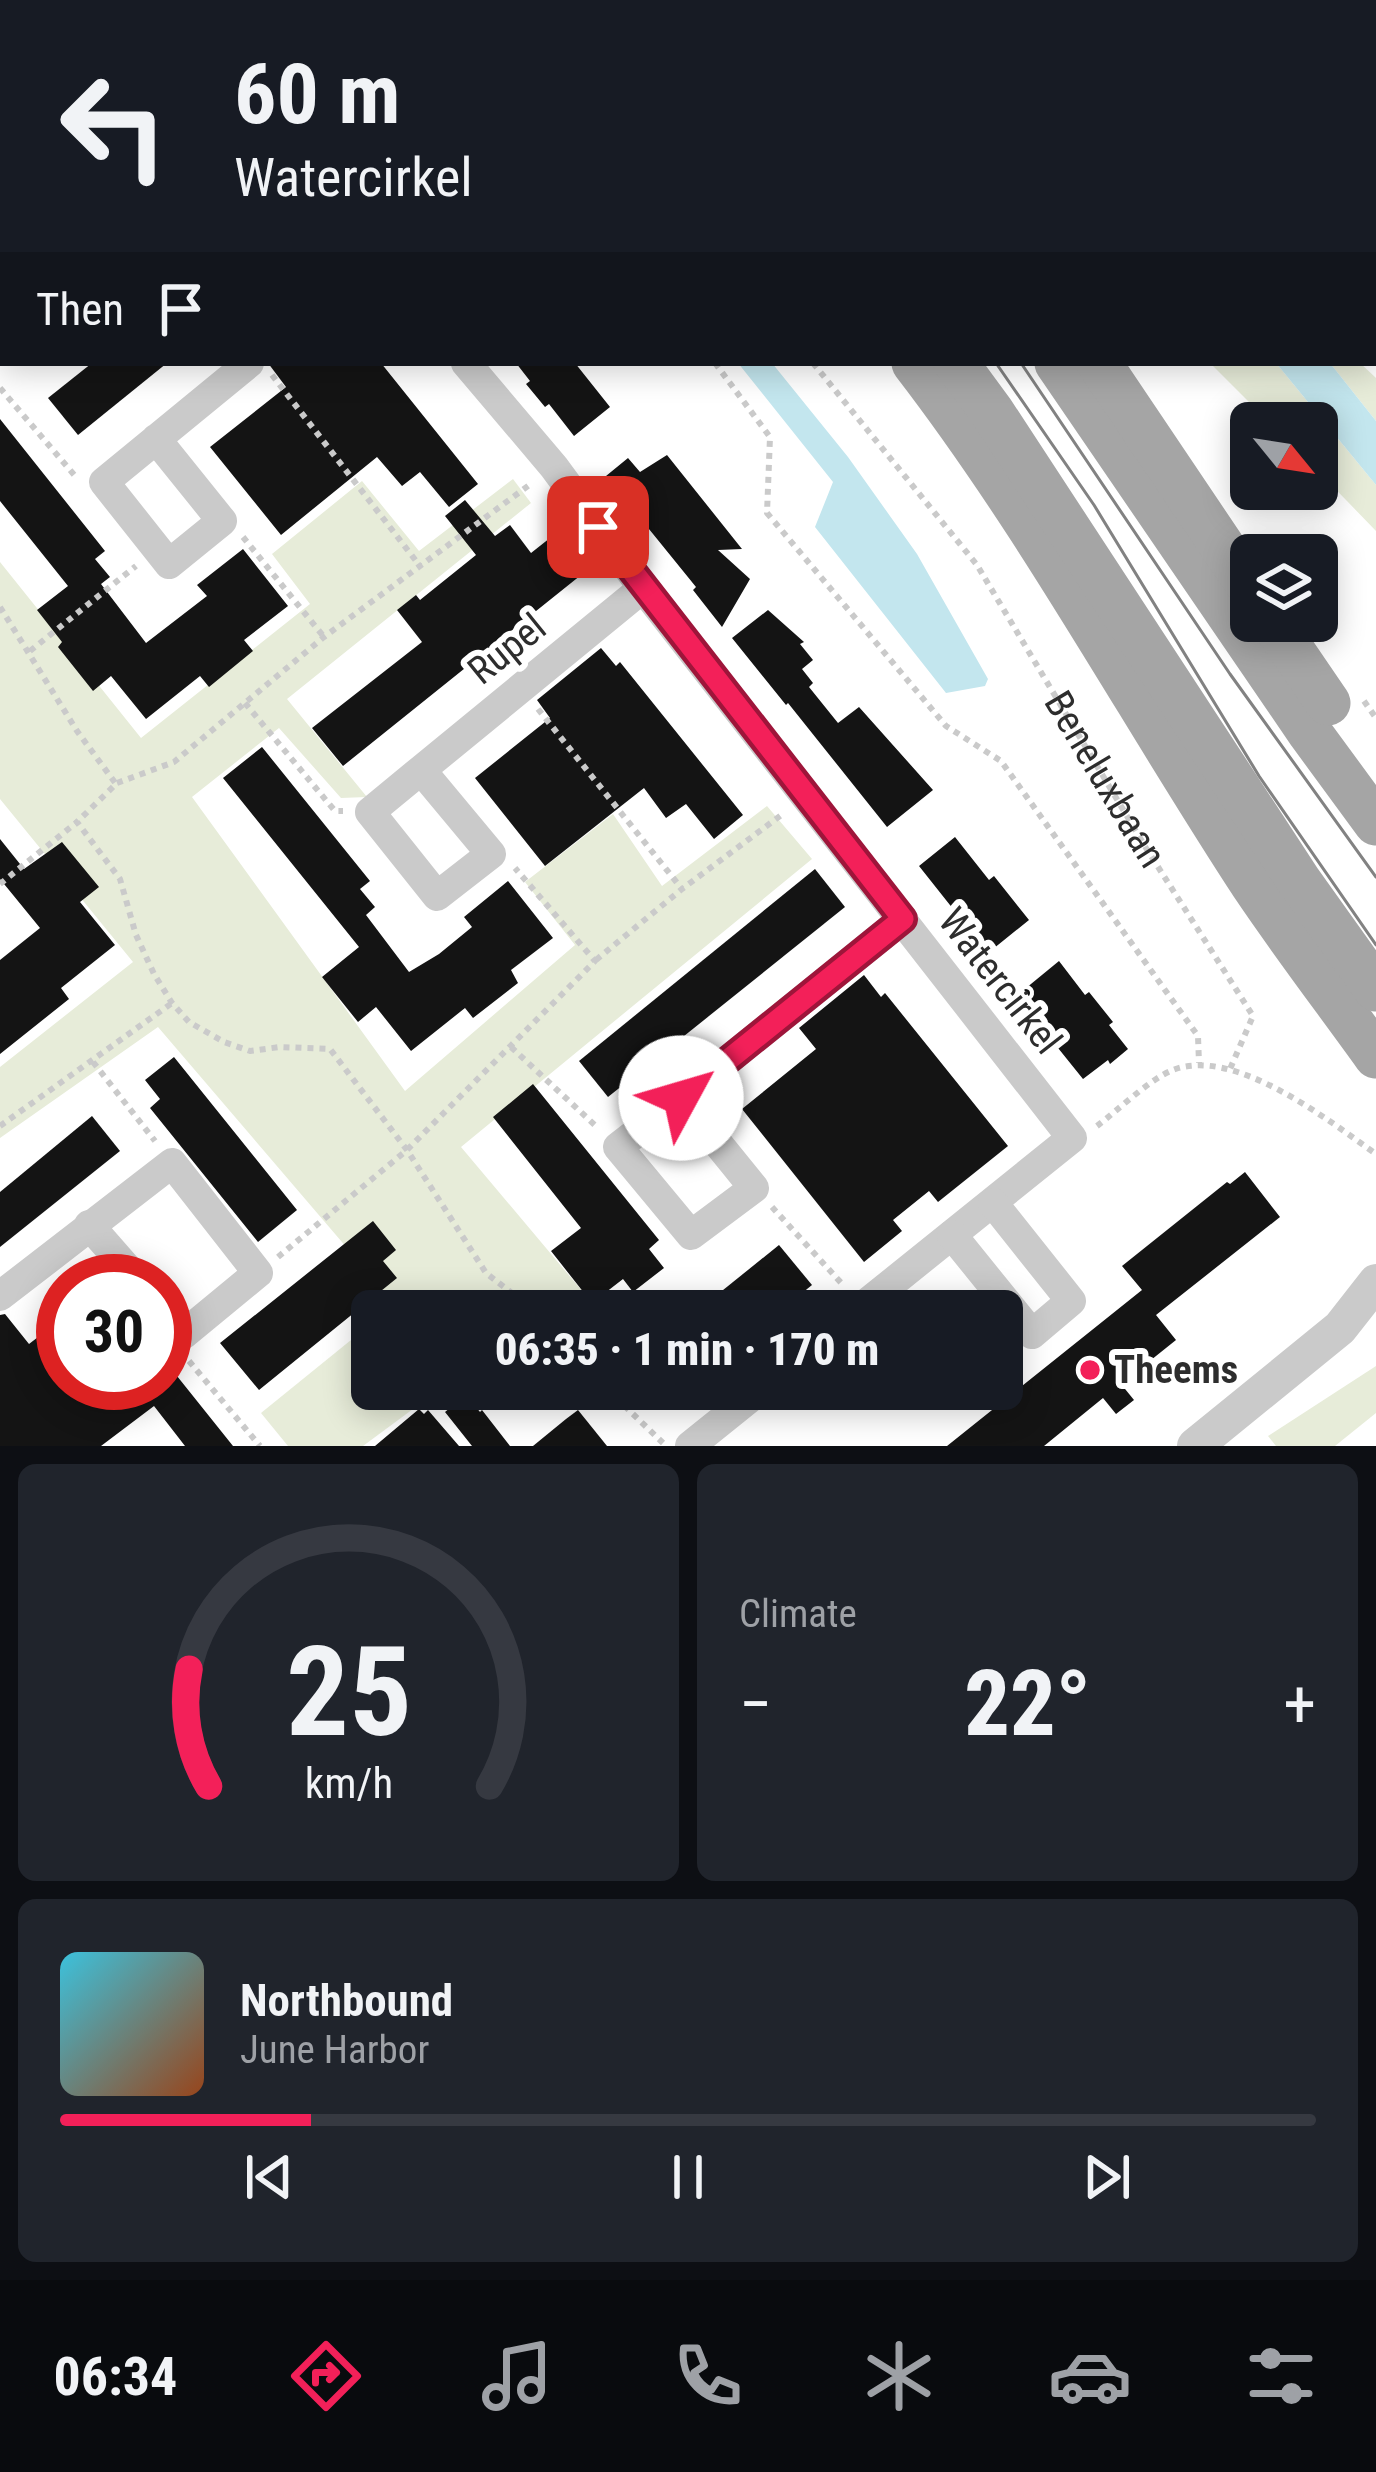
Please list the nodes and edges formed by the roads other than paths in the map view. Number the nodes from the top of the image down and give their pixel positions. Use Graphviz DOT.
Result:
graph roads {
  1 [pos="245,366"];
  2 [pos="469,366"];
  3 [pos="916,366"];
  4 [pos="958,366"];
  5 [pos="1059,366"];
  6 [pos="1101,366"];
  7 [pos="156,439"];
  8 [pos="1230,559"];
  9 [pos="643,587"];
  10 [pos="1286,642"];
  11 [pos="421,770"];
  12 [pos="1376,776"];
  13 [pos="1376,824"];
  14 [pos="903,919"];
  15 [pos="1376,989"];
  16 [pos="1376,1056"];
  17 [pos="681,1098"];
  18 [pos="993,1202"];
  19 [pos="89,1225"];
  20 [pos="952,1235"];
  21 [pos="114,1254"];
  22 [pos="1376,1282"];
  23 [pos="884,1290"];
  24 [pos="0,1296"];
  25 [pos="192,1313"];
  26 [pos="1376,1315"];
  27 [pos="1340,1328"];
  28 [pos="734,1410"];
  29 [pos="690,1446"];
  30 [pos="1195,1446"];
  1 -- 7 [label="street"];
  2 -- 9 [label="street, Watercirkel"];
  3 -- 16 [label="main road"];
  4 -- 15 [label="main road"];
  5 -- 13 [label="main road"];
  6 -- 8 [label="main road"];
  7 -- 7 [label="street"];
  9 -- 11 [label="street, Rupel"];
  9 -- 14 [label="street, Watercirkel"];
  10 -- 12 [label="main road"];
  11 -- 11 [label="street, Rupel"];
  14 -- 17 [label="street"];
  14 -- 18 [label="street, Watercirkel"];
  17 -- 17 [label="street"];
  18 -- 20 [label="street"];
  18 -- 20 [label="street"];
  19 -- 21 [label="street"];
  19 -- 24 [label="street"];
  19 -- 25 [label="street"];
  20 -- 23 [label="street"];
  22 -- 27 [label="street"];
  26 -- 27 [label="street"];
  27 -- 30 [label="street"];
  28 -- 29 [label="street"];
}
